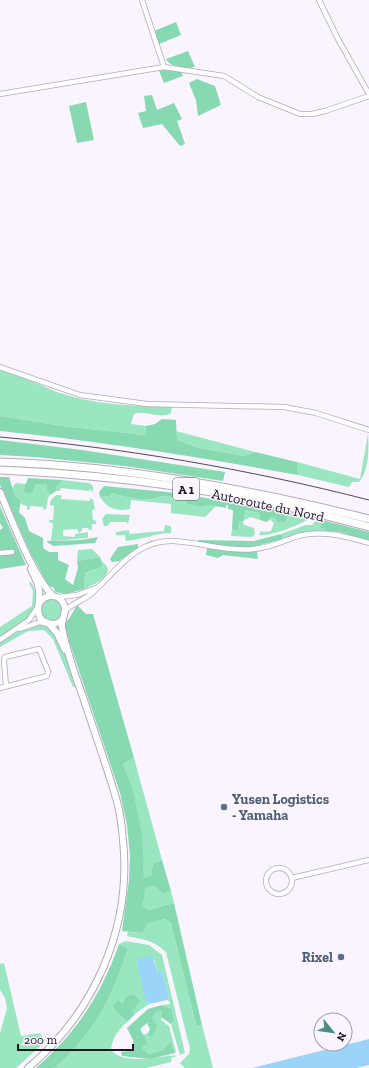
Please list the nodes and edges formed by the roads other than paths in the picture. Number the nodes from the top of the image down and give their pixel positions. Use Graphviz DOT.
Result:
graph roads {
  1 [pos="320,0"];
  2 [pos="143,2"];
  3 [pos="164,67"];
  4 [pos="0,94"];
  5 [pos="369,95"];
  6 [pos="0,367"];
  7 [pos="369,430"];
  8 [pos="0,462"];
  9 [pos="0,470"];
  10 [pos="0,492"];
  11 [pos="369,519"];
  12 [pos="369,527"];
  13 [pos="369,543"];
  14 [pos="12,552"];
  15 [pos="0,553"];
  16 [pos="28,555"];
  17 [pos="97,587"];
  18 [pos="56,596"];
  19 [pos="38,606"];
  20 [pos="66,610"];
  21 [pos="63,618"];
  22 [pos="47,623"];
  23 [pos="18,629"];
  24 [pos="0,640"];
  25 [pos="68,654"];
  26 [pos="6,686"];
  27 [pos="0,688"];
  28 [pos="369,860"];
  29 [pos="292,878"];
  30 [pos="28,1068"];
  1 -- 5 [label="street"];
  2 -- 3 [label="street"];
  3 -- 4 [label="street"];
  3 -- 5 [label="street"];
  6 -- 7 [label="street"];
  8 -- 11 [label="highway, Autoroute du Nord / A 1"];
  9 -- 12 [label="highway, Autoroute du Nord / A 1"];
  10 -- 16 [label="main road"];
  13 -- 17 [label="street"];
  14 -- 15 [label="street"];
  16 -- 18 [label="main road"];
  16 -- 19 [label="main road"];
  17 -- 18 [label="street"];
  17 -- 20 [label="street"];
  18 -- 19 [label="main road"];
  18 -- 20 [label="main road"];
  19 -- 22 [label="main road"];
  19 -- 23 [label="street"];
  20 -- 21 [label="main road"];
  21 -- 22 [label="main road"];
  21 -- 25 [label="main road"];
  22 -- 23 [label="street"];
  22 -- 25 [label="main road"];
  23 -- 24 [label="street"];
  25 -- 30 [label="main road"];
  26 -- 26 [label="street"];
  26 -- 27 [label="street"];
  28 -- 29 [label="street"];
  29 -- 29 [label="street"];
}
